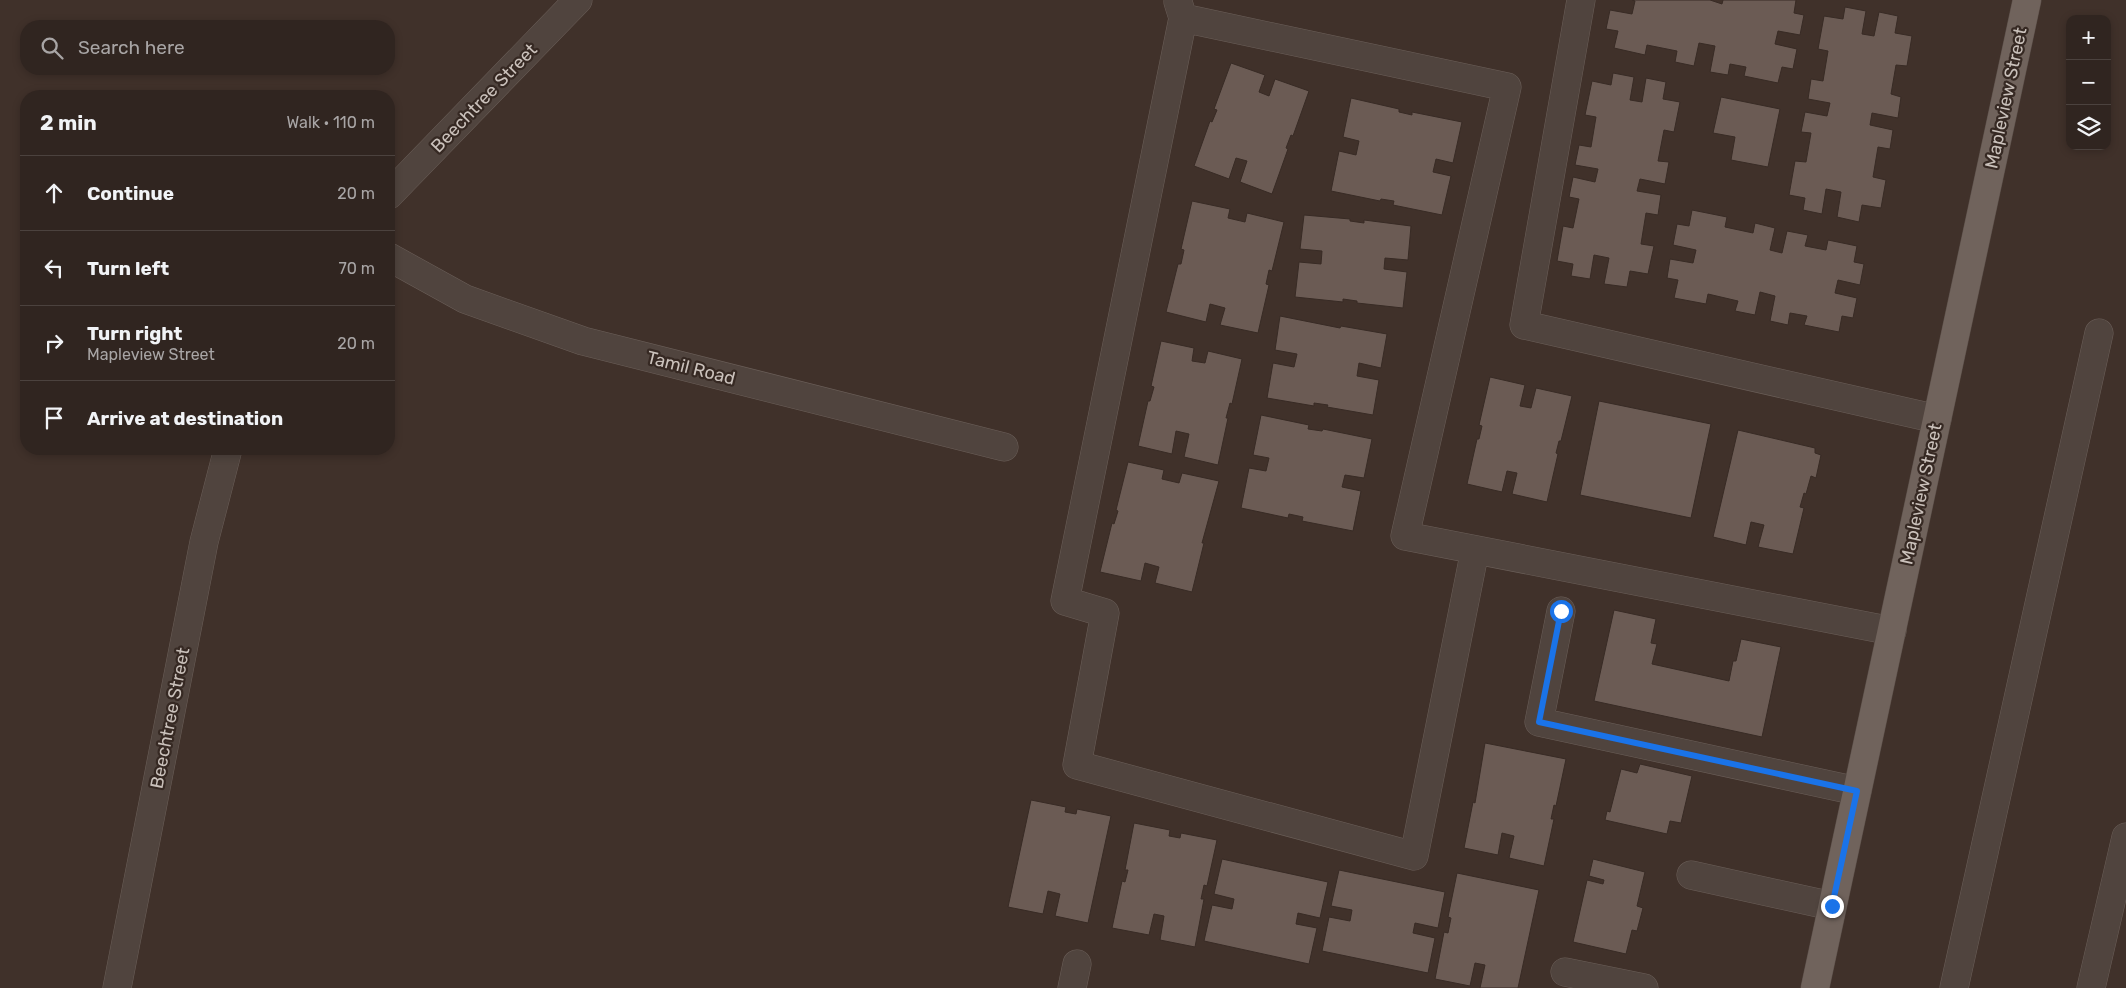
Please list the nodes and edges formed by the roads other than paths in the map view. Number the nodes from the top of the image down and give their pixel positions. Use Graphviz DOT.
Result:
graph roads {
  1 [pos="578,0"];
  2 [pos="1581,0"];
  3 [pos="2027,0"];
  4 [pos="1180,9"];
  5 [pos="395,189"];
  6 [pos="395,260"];
  7 [pos="2099,333"];
  8 [pos="1937,419"];
  9 [pos="1004,447"];
  10 [pos="226,455"];
  11 [pos="1475,550"];
  12 [pos="1561,611"];
  13 [pos="1892,631"];
  14 [pos="1857,791"];
  15 [pos="2126,837"];
  16 [pos="1691,875"];
  17 [pos="1832,906"];
  18 [pos="1565,972"];
  19 [pos="117,988"];
  20 [pos="1644,988"];
  21 [pos="1815,988"];
  22 [pos="1954,988"];
  23 [pos="2091,988"];
  1 -- 5 [label="street, Beechtree Street"];
  2 -- 8 [label="street"];
  3 -- 8 [label="main road, Mapleview Street"];
  4 -- 11 [label="street"];
  4 -- 11 [label="street"];
  6 -- 9 [label="street, Tamil Road"];
  7 -- 22 [label="street"];
  8 -- 13 [label="main road, Mapleview Street"];
  10 -- 19 [label="street, Beechtree Street"];
  11 -- 13 [label="street"];
  12 -- 14 [label="street"];
  13 -- 14 [label="main road, Mapleview Street"];
  14 -- 17 [label="main road, Mapleview Street"];
  15 -- 23 [label="street"];
  16 -- 17 [label="street"];
  17 -- 21 [label="main road, Mapleview Street"];
  18 -- 20 [label="street"];
}
